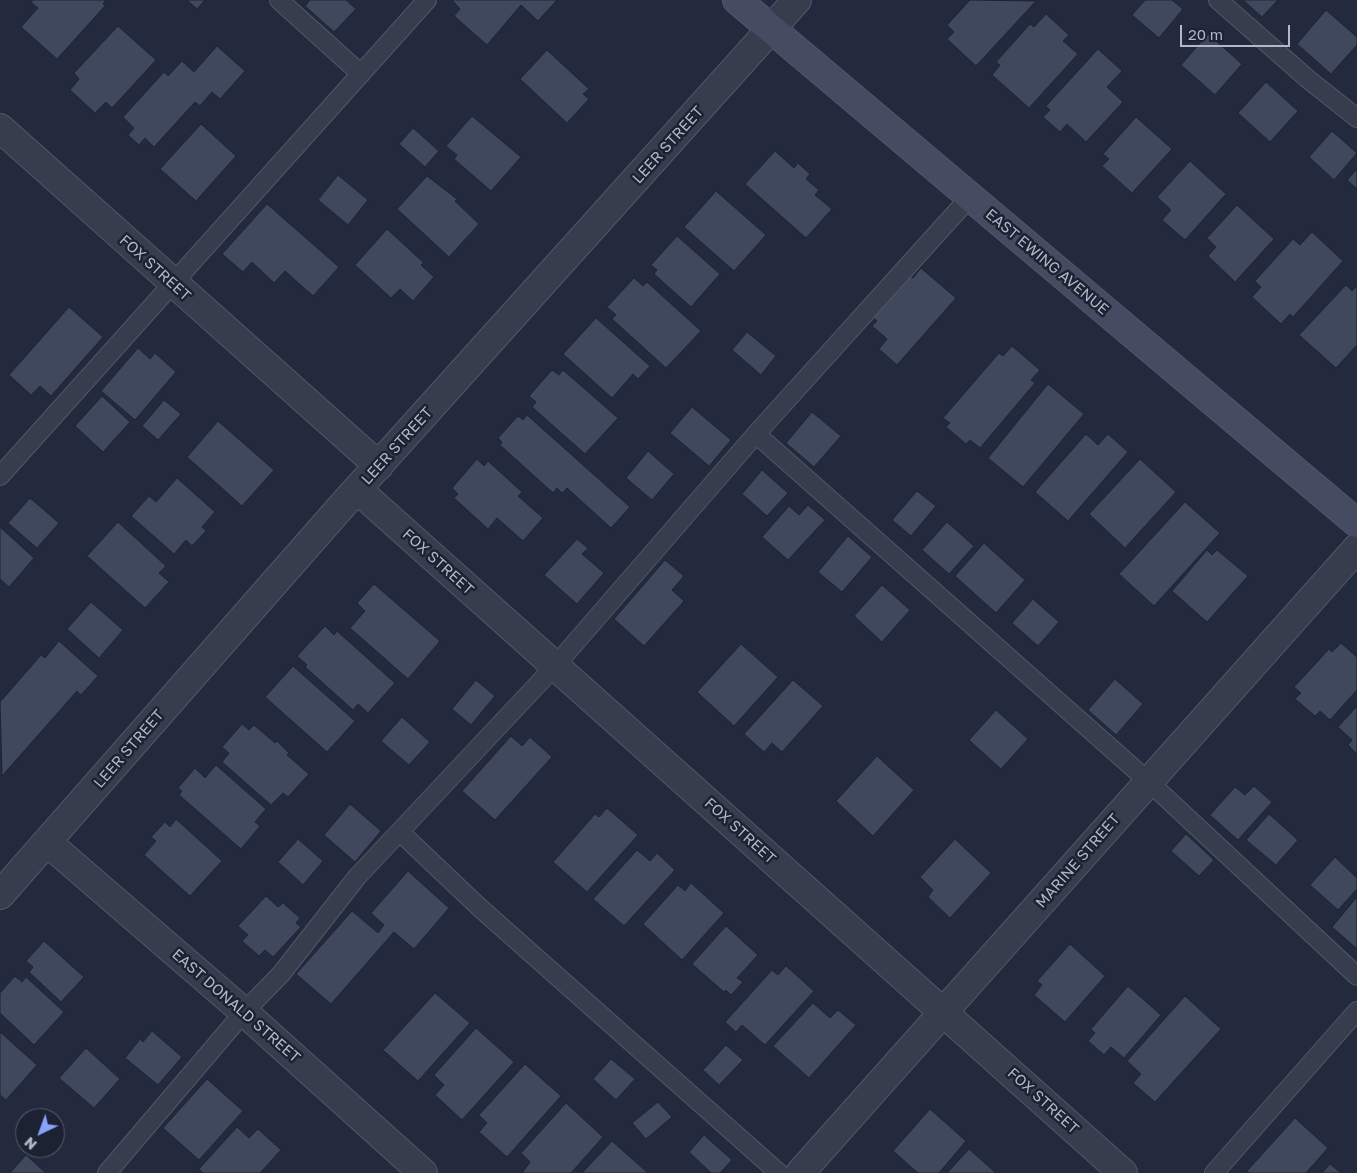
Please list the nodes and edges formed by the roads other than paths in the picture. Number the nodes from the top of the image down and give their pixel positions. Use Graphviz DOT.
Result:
graph roads {
  1 [pos="279,0"];
  2 [pos="427,0"];
  3 [pos="737,0"];
  4 [pos="797,0"];
  5 [pos="1218,0"];
  6 [pos="771,30"];
  7 [pos="361,74"];
  8 [pos="1357,118"];
  9 [pos="0,128"];
  10 [pos="970,197"];
  11 [pos="174,284"];
  12 [pos="756,434"];
  13 [pos="379,466"];
  14 [pos="0,476"];
  15 [pos="358,490"];
  16 [pos="1357,523"];
  17 [pos="1357,548"];
  18 [pos="555,666"];
  19 [pos="1148,781"];
  20 [pos="400,832"];
  21 [pos="47,842"];
  22 [pos="3,885"];
  23 [pos="1357,976"];
  24 [pos="1357,1011"];
  25 [pos="244,1012"];
  26 [pos="944,1013"];
  27 [pos="107,1173"];
  28 [pos="423,1173"];
  29 [pos="779,1173"];
  30 [pos="800,1173"];
  31 [pos="1123,1173"];
  32 [pos="1214,1173"];
  1 -- 7 [label="lane"];
  2 -- 7 [label="lane"];
  3 -- 6 [label="street, EAST EWING AVENUE"];
  4 -- 6 [label="street, LEER STREET"];
  5 -- 8 [label="lane"];
  6 -- 10 [label="street, EAST EWING AVENUE"];
  6 -- 13 [label="street, LEER STREET"];
  7 -- 11 [label="lane"];
  9 -- 11 [label="street, FOX STREET"];
  10 -- 12 [label="lane"];
  10 -- 16 [label="street, EAST EWING AVENUE"];
  11 -- 13 [label="street, FOX STREET"];
  11 -- 14 [label="lane"];
  12 -- 18 [label="lane"];
  12 -- 19 [label="lane"];
  13 -- 15 [label="street, LEER STREET"];
  15 -- 18 [label="street, FOX STREET"];
  15 -- 21 [label="street, LEER STREET"];
  17 -- 19 [label="street, MARINE STREET"];
  18 -- 20 [label="lane"];
  18 -- 26 [label="street, FOX STREET"];
  19 -- 23 [label="lane"];
  19 -- 26 [label="street, MARINE STREET"];
  20 -- 25 [label="lane"];
  20 -- 29 [label="lane"];
  21 -- 22 [label="street, LEER STREET"];
  21 -- 25 [label="street, EAST DONALD STREET"];
  24 -- 32 [label="lane"];
  25 -- 27 [label="lane"];
  25 -- 28 [label="street, EAST DONALD STREET"];
  26 -- 30 [label="street, MARINE STREET"];
  26 -- 31 [label="street, FOX STREET"];
}
